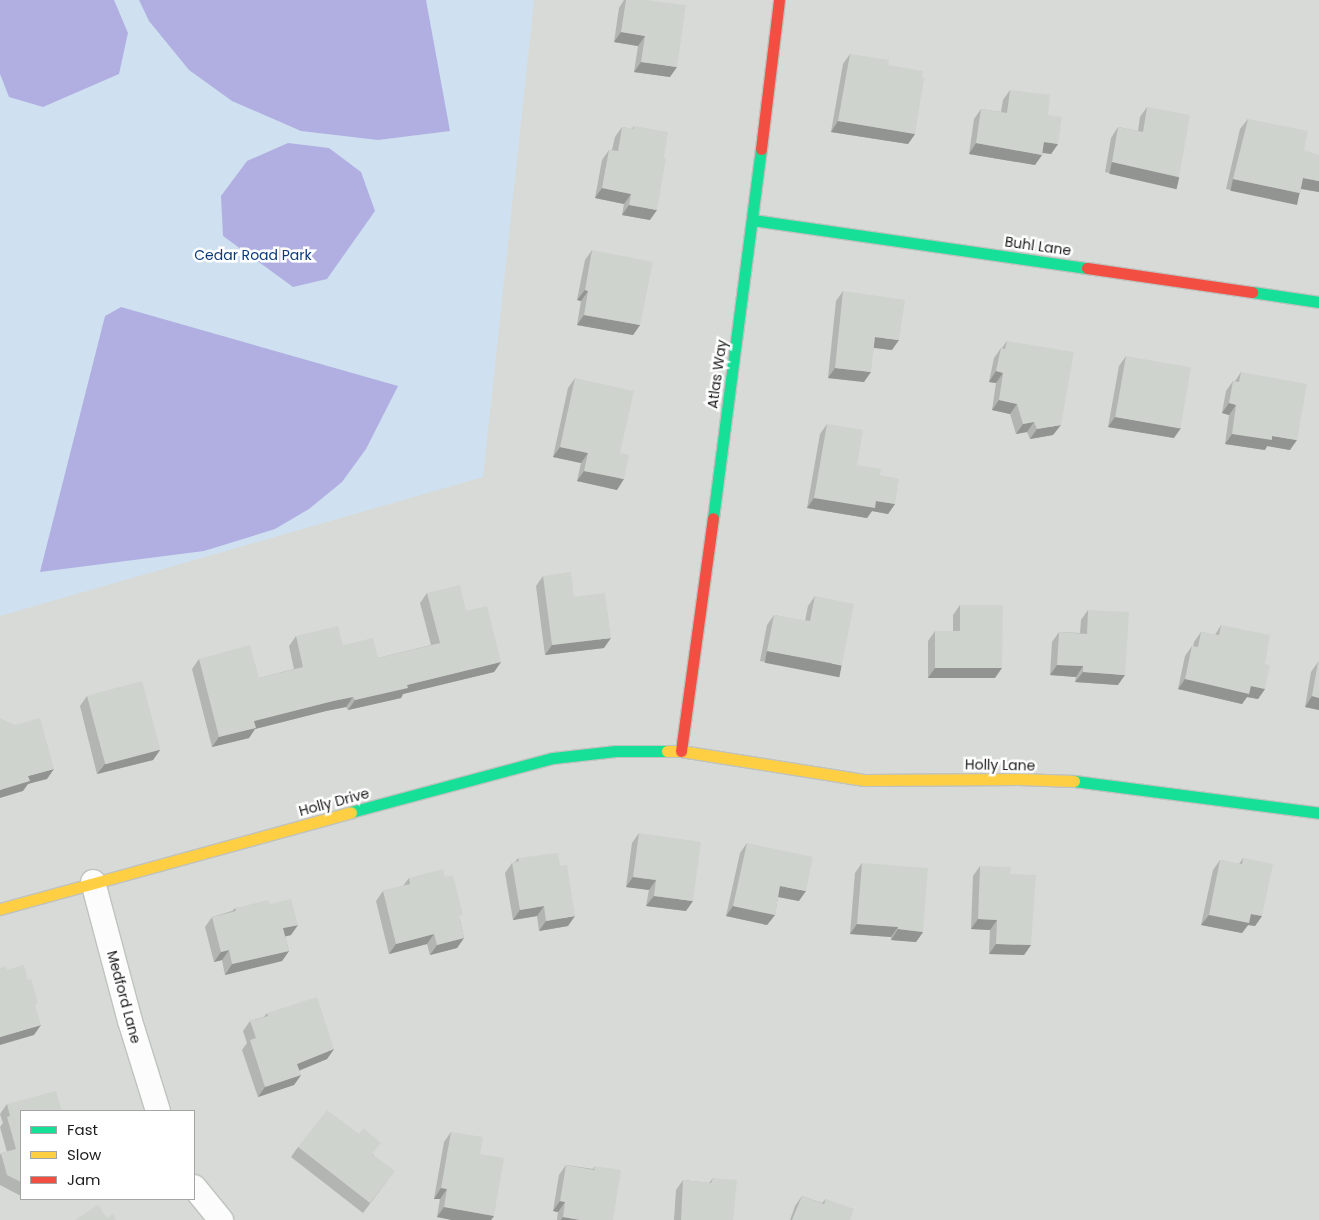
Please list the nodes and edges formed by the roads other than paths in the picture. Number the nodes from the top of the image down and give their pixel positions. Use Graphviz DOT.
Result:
graph roads {
  1 [pos="778,0"];
  2 [pos="753,220"];
  3 [pos="1319,302"];
  4 [pos="681,751"];
  5 [pos="1319,813"];
  6 [pos="93,882"];
  7 [pos="0,910"];
  8 [pos="158,1110"];
  9 [pos="195,1189"];
  10 [pos="221,1220"];
  1 -- 2 [label="street, Atlas Way"];
  2 -- 3 [label="street, Buhl Lane"];
  2 -- 4 [label="street, Atlas Way"];
  4 -- 5 [label="street, Holly Lane"];
  4 -- 6 [label="street, Holly Drive"];
  6 -- 7 [label="street, Holly Drive"];
  6 -- 8 [label="street, Medford Lane"];
  9 -- 10 [label="street"];
}
